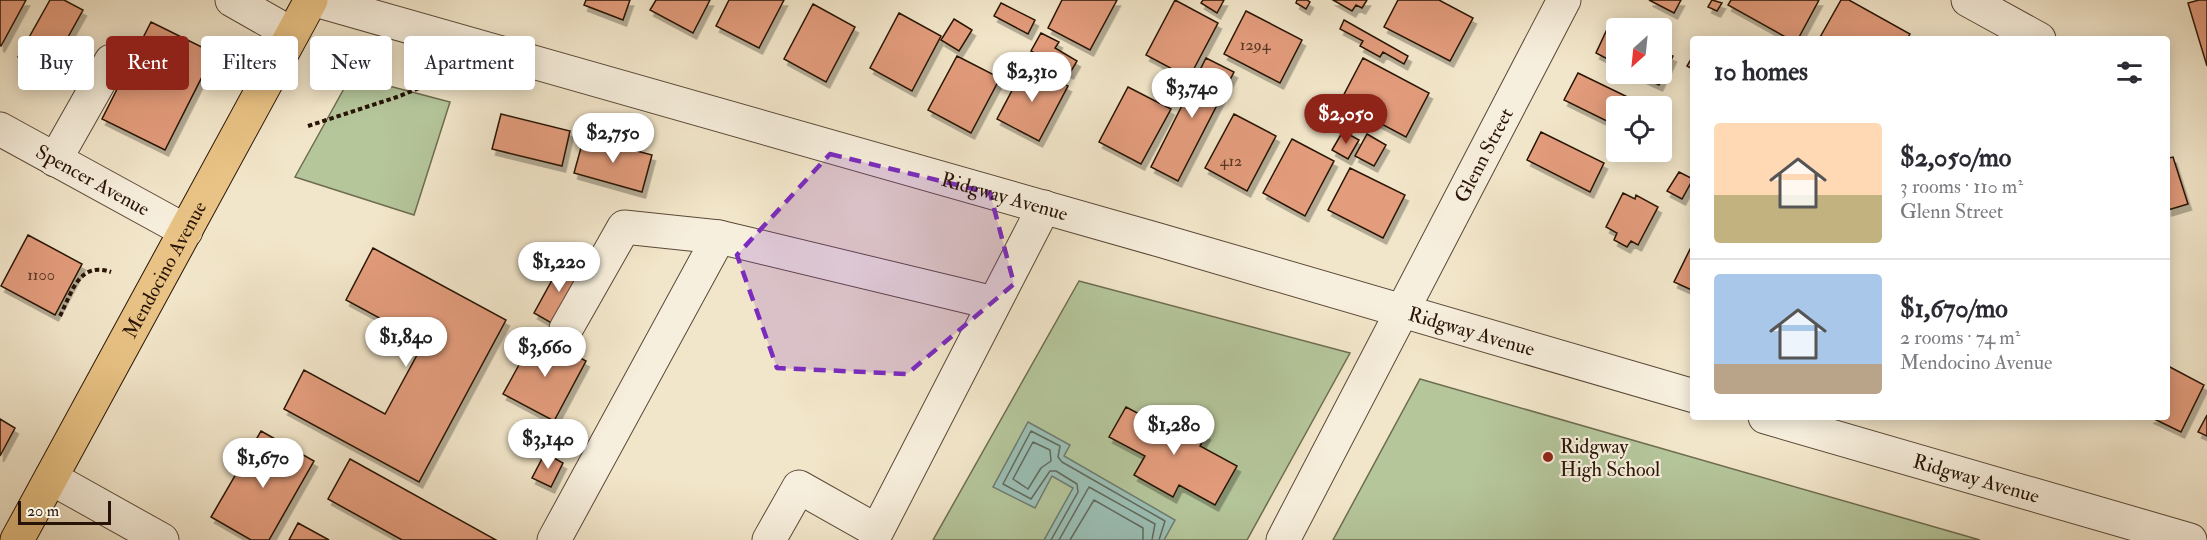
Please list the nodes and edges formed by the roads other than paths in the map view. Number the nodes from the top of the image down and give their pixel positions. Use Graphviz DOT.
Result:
graph roads {
  1 [pos="232,0"];
  2 [pos="313,0"];
  3 [pos="1564,0"];
  4 [pos="1968,0"];
  5 [pos="292,33"];
  6 [pos="2034,36"];
  7 [pos="106,70"];
  8 [pos="0,129"];
  9 [pos="55,160"];
  10 [pos="1044,207"];
  11 [pos="186,231"];
  12 [pos="719,237"];
  13 [pos="994,303"];
  14 [pos="1403,311"];
  15 [pos="566,329"];
  16 [pos="1690,395"];
  17 [pos="1775,420"];
  18 [pos="51,478"];
  19 [pos="17,540"];
  20 [pos="162,540"];
  21 [pos="554,540"];
  22 [pos="769,540"];
  23 [pos="1283,540"];
  24 [pos="2190,540"];
  1 -- 5 [label="street"];
  2 -- 5 [label="main road, Mendocino Avenue"];
  2 -- 10 [label="street, Ridgway Avenue"];
  3 -- 14 [label="street, Glenn Street"];
  4 -- 6 [label="street"];
  5 -- 11 [label="main road, Mendocino Avenue"];
  7 -- 9 [label="street"];
  8 -- 9 [label="street, Spencer Avenue"];
  9 -- 11 [label="street, Spencer Avenue"];
  10 -- 13 [label="street"];
  10 -- 14 [label="street, Ridgway Avenue"];
  11 -- 18 [label="main road, Mendocino Avenue"];
  12 -- 13 [label="street"];
  12 -- 15 [label="street"];
  12 -- 21 [label="street"];
  13 -- 22 [label="street"];
  14 -- 16 [label="street, Ridgway Avenue"];
  14 -- 23 [label="street, Glenn Street"];
  17 -- 24 [label="street, Ridgway Avenue"];
  18 -- 19 [label="main road, Mendocino Avenue"];
  18 -- 20 [label="street"];
}
